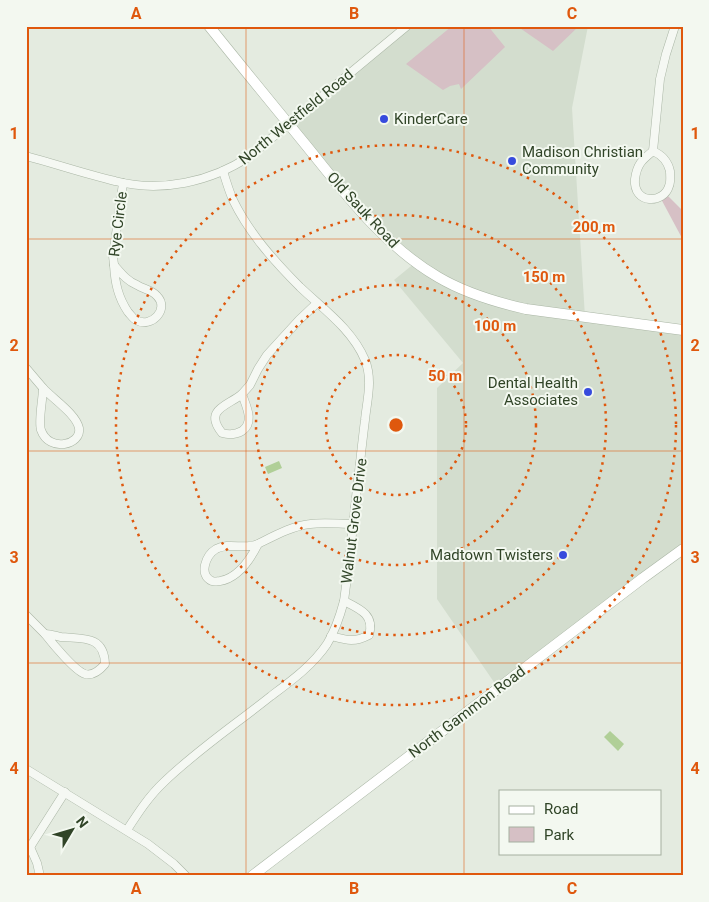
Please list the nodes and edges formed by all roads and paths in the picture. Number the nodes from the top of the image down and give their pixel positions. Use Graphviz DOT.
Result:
graph roads {
  1 [pos="407,26"];
  2 [pos="675,26"];
  3 [pos="211,29"];
  4 [pos="289,124"];
  5 [pos="653,151"];
  6 [pos="26,156"];
  7 [pos="223,171"];
  8 [pos="123,183"];
  9 [pos="114,265"];
  10 [pos="317,303"];
  11 [pos="683,330"];
  12 [pos="26,368"];
  13 [pos="43,388"];
  14 [pos="242,394"];
  15 [pos="353,524"];
  16 [pos="258,544"];
  17 [pos="683,549"];
  18 [pos="344,601"];
  19 [pos="26,615"];
  20 [pos="45,634"];
  21 [pos="331,636"];
  22 [pos="26,769"];
  23 [pos="64,792"];
  24 [pos="127,830"];
  25 [pos="28,848"];
  26 [pos="40,876"];
  27 [pos="186,876"];
  28 [pos="252,876"];
  1 -- 4 [label="street, North Westfield Road"];
  2 -- 5 [label="street"];
  3 -- 4 [label="street, Old Sauk Road"];
  4 -- 7 [label="street, North Westfield Road"];
  4 -- 11 [label="street, Old Sauk Road"];
  5 -- 5 [label="street"];
  6 -- 8 [label="street, North Westfield Road"];
  7 -- 8 [label="street, North Westfield Road"];
  7 -- 10 [label="street, Walnut Grove Drive"];
  8 -- 9 [label="street, Rye Circle"];
  9 -- 9 [label="street, Rye Circle"];
  10 -- 14 [label="street"];
  10 -- 15 [label="street, Walnut Grove Drive"];
  12 -- 13 [label="street"];
  13 -- 13 [label="street"];
  14 -- 14 [label="street"];
  15 -- 16 [label="street"];
  15 -- 18 [label="street, Walnut Grove Drive"];
  16 -- 16 [label="street"];
  17 -- 28 [label="street, North Gammon Road"];
  18 -- 21 [label="street, Walnut Grove Drive"];
  18 -- 21 [label="street"];
  19 -- 20 [label="street"];
  20 -- 20 [label="street"];
  21 -- 24 [label="street, Walnut Grove Drive"];
  22 -- 23 [label="street"];
  23 -- 24 [label="street"];
  23 -- 25 [label="street"];
  24 -- 27 [label="street"];
  25 -- 26 [label="street"];
}
